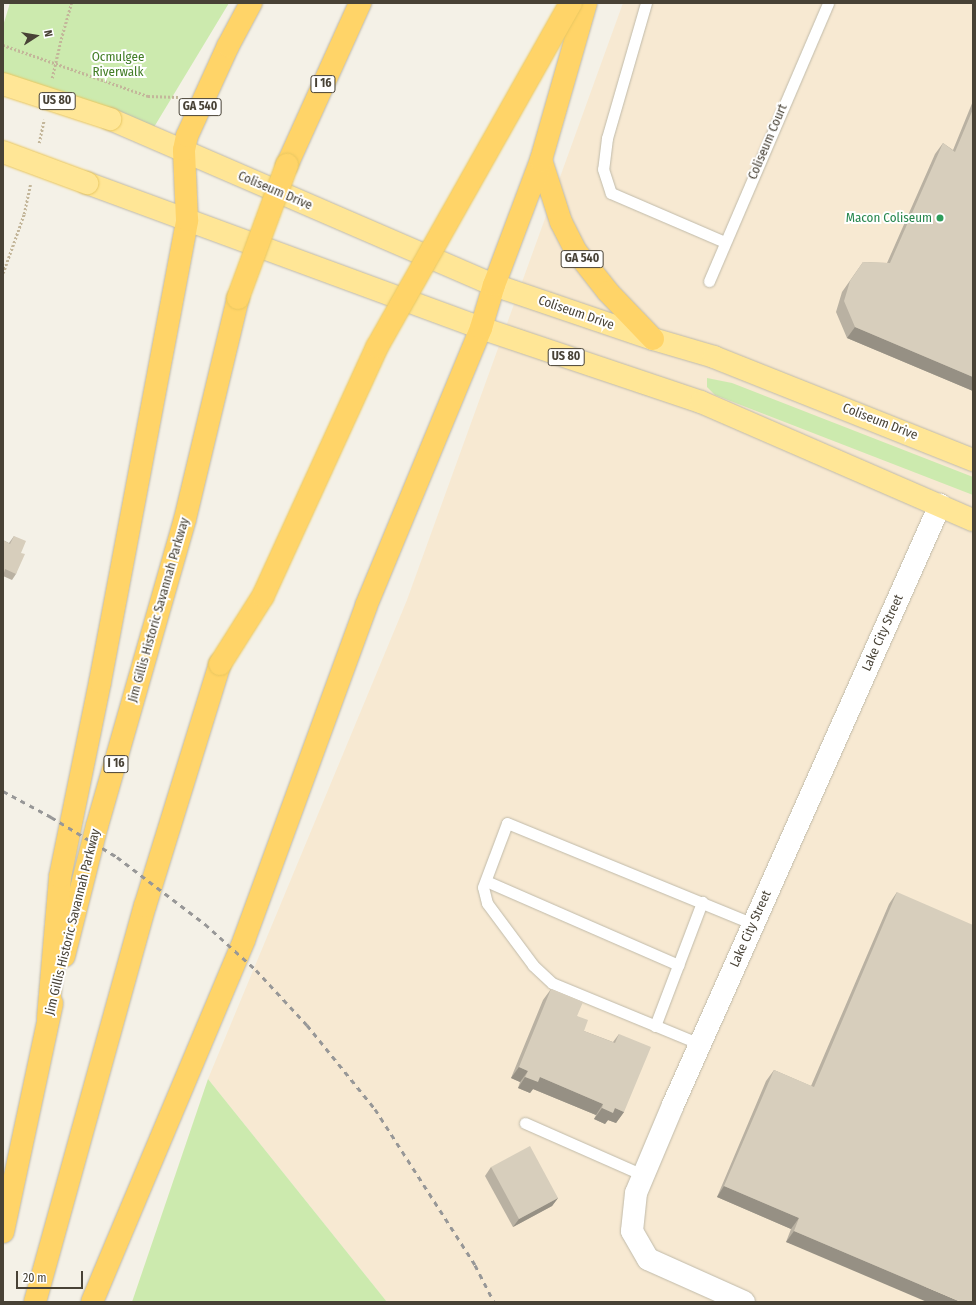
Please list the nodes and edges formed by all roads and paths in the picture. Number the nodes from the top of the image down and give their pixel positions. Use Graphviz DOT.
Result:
graph roads {
  1 [pos="71,3"];
  2 [pos="251,3"];
  3 [pos="360,3"];
  4 [pos="571,3"];
  5 [pos="586,3"];
  6 [pos="646,3"];
  7 [pos="828,3"];
  8 [pos="3,46"];
  9 [pos="3,84"];
  10 [pos="51,84"];
  11 [pos="181,92"];
  12 [pos="45,115"];
  13 [pos="38,145"];
  14 [pos="184,150"];
  15 [pos="3,152"];
  16 [pos="541,160"];
  17 [pos="30,184"];
  18 [pos="187,220"];
  19 [pos="726,242"];
  20 [pos="3,273"];
  21 [pos="709,281"];
  22 [pos="494,285"];
  23 [pos="481,328"];
  24 [pos="653,339"];
  25 [pos="973,460"];
  26 [pos="940,505"];
  27 [pos="973,520"];
  28 [pos="486,881"];
  29 [pos="702,902"];
  30 [pos="754,924"];
  31 [pos="678,965"];
  32 [pos="48,1018"];
  33 [pos="655,1026"];
  34 [pos="700,1044"];
  35 [pos="525,1123"];
  36 [pos="643,1175"];
  37 [pos="3,1232"];
  38 [pos="35,1302"];
  39 [pos="92,1302"];
  40 [pos="744,1302"];
  1 -- 10 [label="path"];
  2 -- 14 [label="highway, GA 540"];
  3 -- 32 [label="highway, Jim Gillis Historic Savannah Parkway / I 16, bridge"];
  4 -- 38 [label="highway, bridge"];
  5 -- 16 [label="highway"];
  6 -- 19 [label="lane"];
  7 -- 19 [label="lane, Coliseum Court"];
  8 -- 11 [label="path, bridge"];
  9 -- 14 [label="main road, US 80, bridge"];
  12 -- 13 [label="path"];
  14 -- 18 [label="highway, GA 540"];
  14 -- 22 [label="main road, Coliseum Drive / US 80"];
  15 -- 18 [label="main road, US 80, bridge"];
  16 -- 22 [label="highway"];
  16 -- 24 [label="highway, GA 540"];
  17 -- 20 [label="path"];
  18 -- 23 [label="main road, US 80"];
  18 -- 32 [label="highway"];
  19 -- 21 [label="lane, Coliseum Court"];
  22 -- 23 [label="highway"];
  22 -- 24 [label="main road, Coliseum Drive / US 80"];
  23 -- 26 [label="main road, US 80"];
  23 -- 39 [label="highway"];
  24 -- 25 [label="main road, Coliseum Drive / US 80"];
  26 -- 27 [label="main road, US 80"];
  26 -- 30 [label="street, Lake City Street"];
  28 -- 29 [label="lane"];
  28 -- 31 [label="lane"];
  28 -- 33 [label="lane"];
  29 -- 30 [label="lane"];
  29 -- 31 [label="lane"];
  30 -- 34 [label="street, Lake City Street"];
  31 -- 33 [label="lane"];
  32 -- 37 [label="highway, Jim Gillis Historic Savannah Parkway / I 16"];
  33 -- 34 [label="lane"];
  34 -- 36 [label="street, Lake City Street"];
  35 -- 36 [label="lane"];
  36 -- 40 [label="street, Lake City Street"];
}
